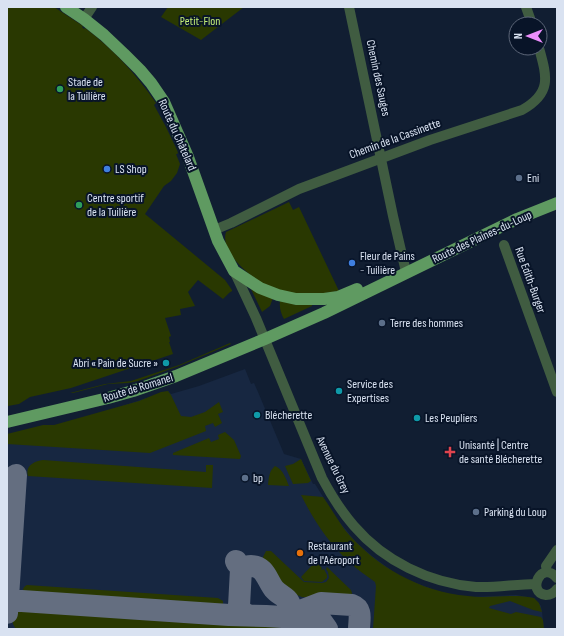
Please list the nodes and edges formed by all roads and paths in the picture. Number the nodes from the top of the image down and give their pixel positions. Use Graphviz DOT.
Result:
graph roads {
  1 [pos="66,7"];
  2 [pos="92,7"];
  3 [pos="350,7"];
  4 [pos="84,19"];
  5 [pos="541,56"];
  6 [pos="381,158"];
  7 [pos="557,203"];
  8 [pos="214,230"];
  9 [pos="504,245"];
  10 [pos="234,271"];
  11 [pos="406,272"];
  12 [pos="265,339"];
  13 [pos="557,392"];
  14 [pos="7,422"];
  15 [pos="557,550"];
  16 [pos="554,575"];
  17 [pos="536,584"];
  18 [pos="557,589"];
  1 -- 4 [label="main road, Route du Châtelard"];
  2 -- 4 [label="street"];
  3 -- 6 [label="street, Chemin des Sauges"];
  4 -- 8 [label="main road, Route du Châtelard"];
  5 -- 6 [label="street, Chemin de la Cassinette"];
  6 -- 8 [label="street, Chemin de la Cassinette"];
  6 -- 11 [label="street, Chemin des Sauges"];
  7 -- 11 [label="main road, Route des Plaines-du-Loup"];
  8 -- 10 [label="main road, Route du Châtelard"];
  9 -- 13 [label="street, Rue Edith-Burger"];
  10 -- 11 [label="main road, Route des Plaines-du-Loup"];
  10 -- 12 [label="street, Avenue du Grey"];
  11 -- 12 [label="main road, Route des Plaines-du-Loup"];
  12 -- 14 [label="main road, Route de Romanel"];
  12 -- 17 [label="street, Avenue du Grey"];
  15 -- 16 [label="street"];
  16 -- 17 [label="street"];
  17 -- 18 [label="street"];
}
